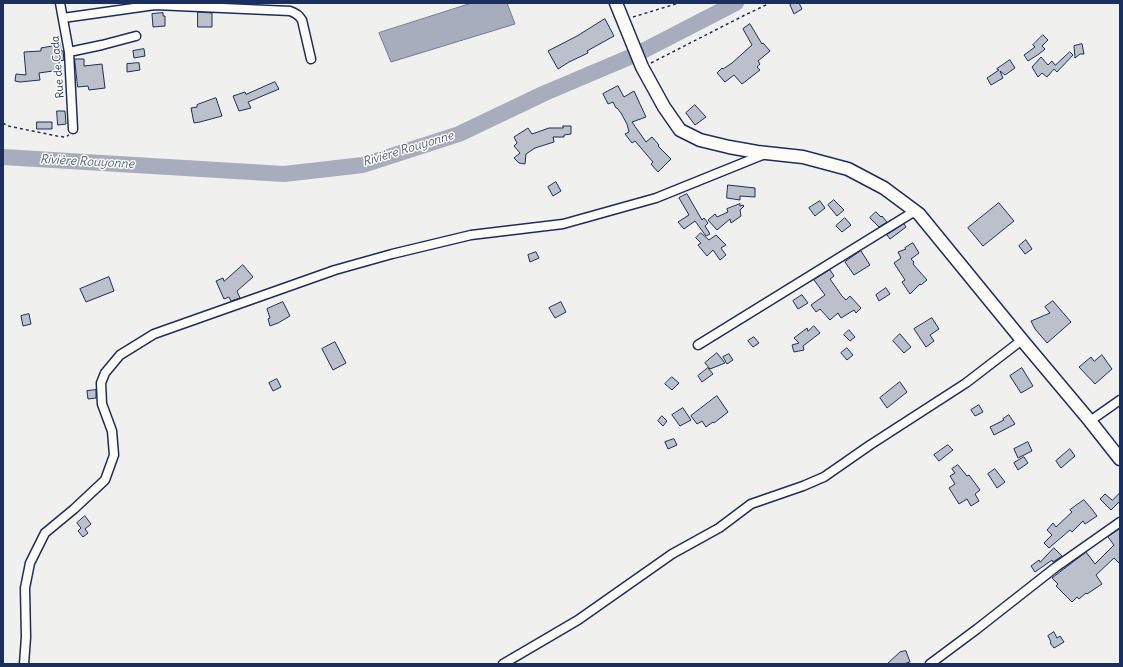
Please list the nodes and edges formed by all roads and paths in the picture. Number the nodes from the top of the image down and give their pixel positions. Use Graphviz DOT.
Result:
graph roads {
  1 [pos="60,3"];
  2 [pos="616,3"];
  3 [pos="679,3"];
  4 [pos="770,3"];
  5 [pos="63,18"];
  6 [pos="623,20"];
  7 [pos="136,36"];
  8 [pos="70,52"];
  9 [pos="311,60"];
  10 [pos="642,67"];
  11 [pos="3,123"];
  12 [pos="73,129"];
  13 [pos="766,154"];
  14 [pos="915,211"];
  15 [pos="1022,340"];
  16 [pos="698,345"];
  17 [pos="1120,400"];
  18 [pos="1090,421"];
  19 [pos="1120,459"];
  20 [pos="1120,522"];
  21 [pos="24,664"];
  22 [pos="503,664"];
  23 [pos="930,664"];
  1 -- 5 [label="street, Rue de Cada"];
  2 -- 6 [label="main road"];
  3 -- 6 [label="path"];
  4 -- 10 [label="path"];
  5 -- 8 [label="street, Rue de Cada"];
  5 -- 9 [label="street"];
  6 -- 10 [label="main road"];
  7 -- 8 [label="street"];
  8 -- 12 [label="street, Rue de Cada"];
  10 -- 13 [label="main road"];
  11 -- 12 [label="path"];
  13 -- 14 [label="main road"];
  13 -- 21 [label="street"];
  14 -- 15 [label="main road"];
  14 -- 16 [label="street"];
  15 -- 18 [label="main road"];
  15 -- 22 [label="street"];
  17 -- 18 [label="street"];
  18 -- 19 [label="main road"];
  20 -- 23 [label="street"];
}
